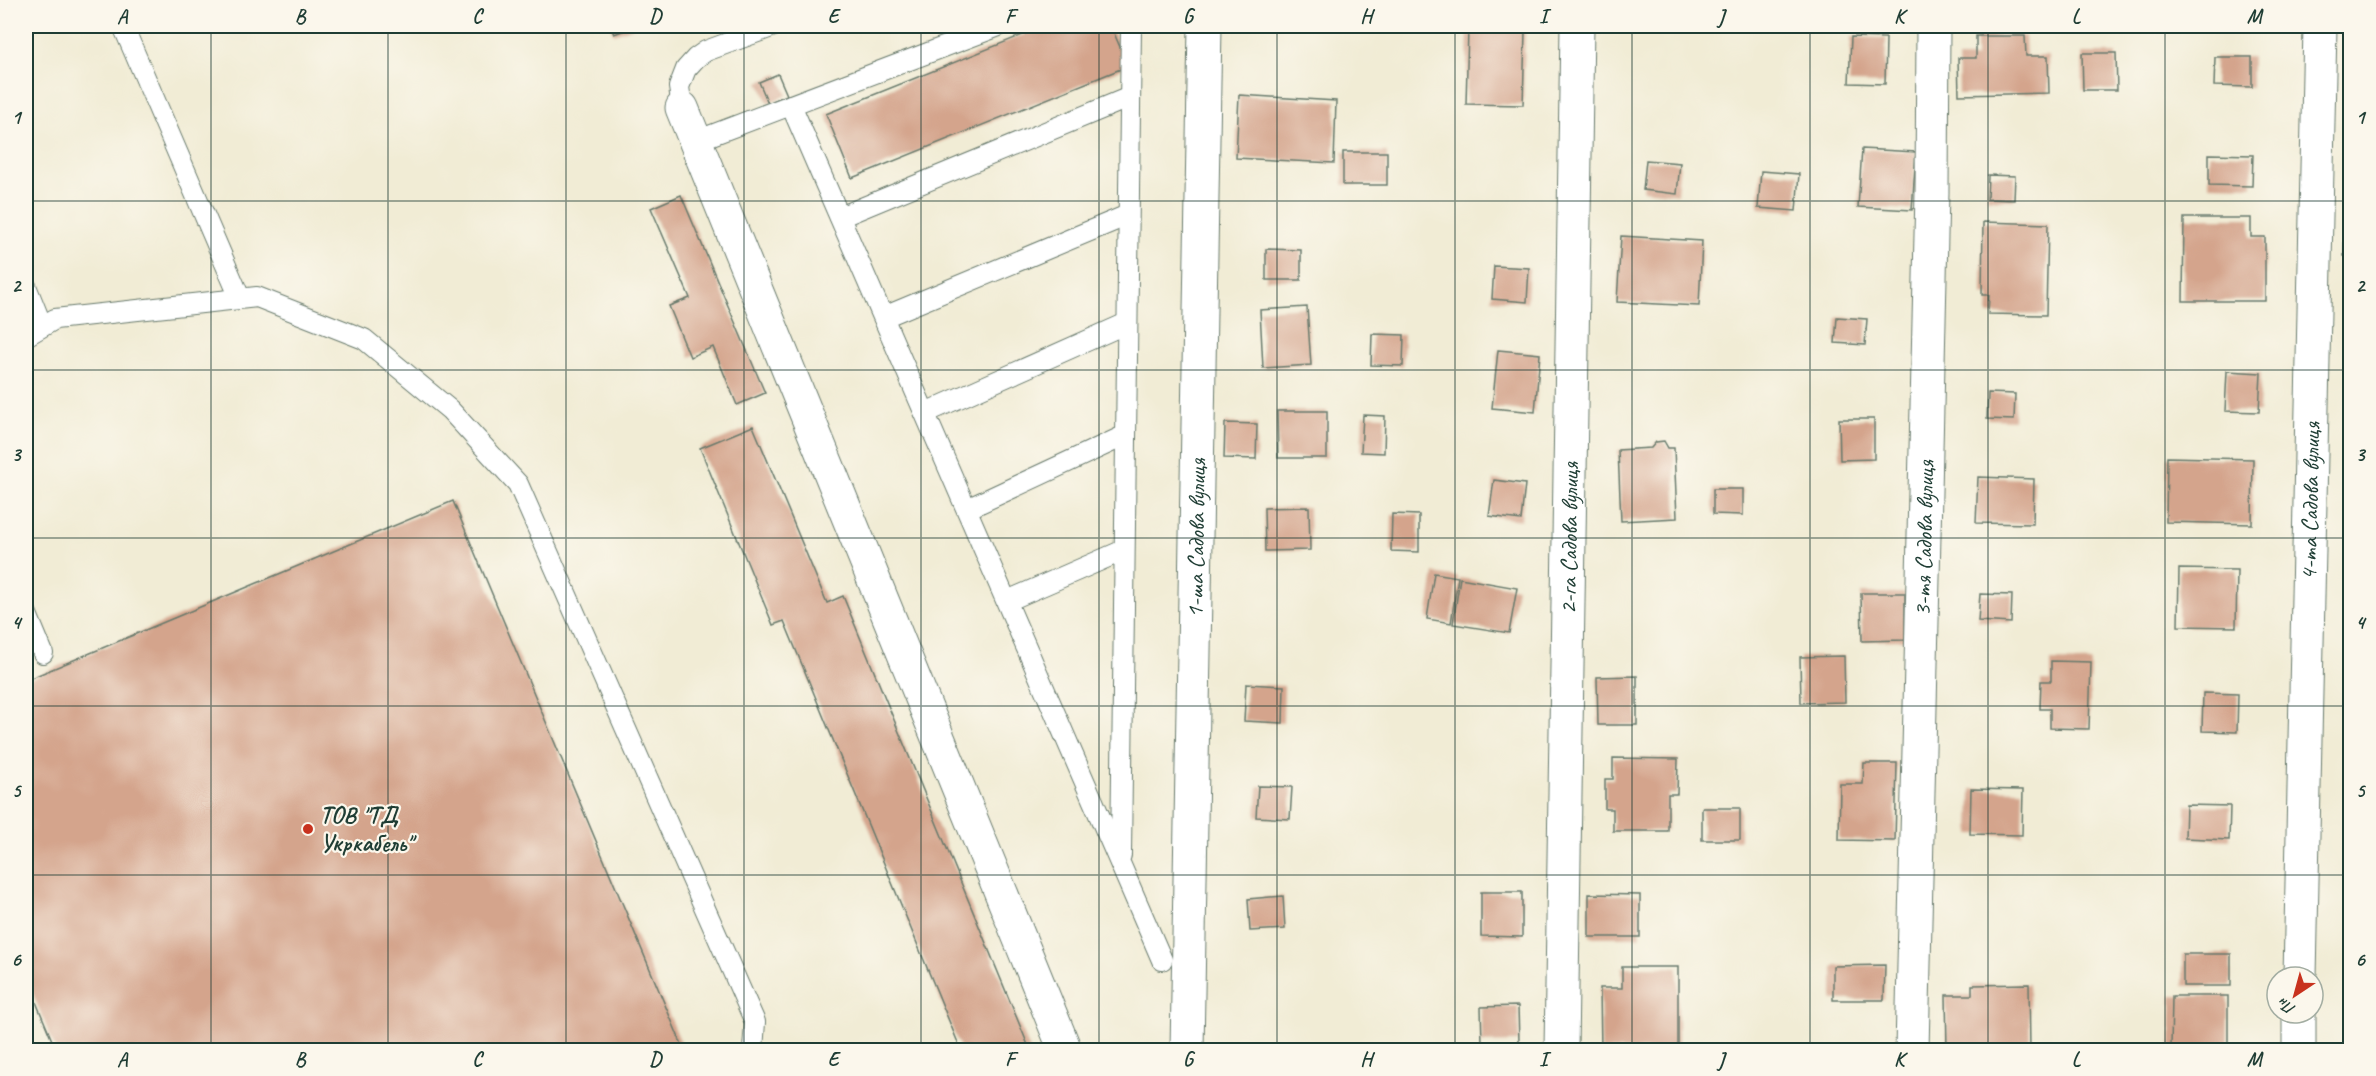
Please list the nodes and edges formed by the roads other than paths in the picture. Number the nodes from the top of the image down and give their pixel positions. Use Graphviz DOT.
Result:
graph roads {
  1 [pos="123,26"];
  2 [pos="774,26"];
  3 [pos="999,26"];
  4 [pos="1131,26"];
  5 [pos="1205,26"];
  6 [pos="1577,26"];
  7 [pos="1933,26"];
  8 [pos="2319,26"];
  9 [pos="745,31"];
  10 [pos="1130,97"];
  11 [pos="791,105"];
  12 [pos="682,108"];
  13 [pos="696,141"];
  14 [pos="1128,215"];
  15 [pos="840,218"];
  16 [pos="26,286"];
  17 [pos="240,298"];
  18 [pos="884,317"];
  19 [pos="1127,323"];
  20 [pos="34,331"];
  21 [pos="925,413"];
  22 [pos="1126,435"];
  23 [pos="967,509"];
  24 [pos="1124,550"];
  25 [pos="1007,601"];
  26 [pos="26,612"];
  27 [pos="43,653"];
  28 [pos="1120,864"];
  29 [pos="1162,960"];
  30 [pos="2300,965"];
  31 [pos="2300,1025"];
  32 [pos="753,1050"];
  33 [pos="1065,1050"];
  34 [pos="1186,1050"];
  35 [pos="1561,1050"];
  36 [pos="1912,1050"];
  37 [pos="2299,1050"];
  1 -- 17 [label="lane"];
  2 -- 9 [label="lane"];
  3 -- 11 [label="lane"];
  4 -- 10 [label="lane"];
  5 -- 34 [label="street, 1-ша Садова вулиця"];
  6 -- 35 [label="street, 2-га Садова вулиця"];
  7 -- 36 [label="street, 3-тя Садова вулиця"];
  8 -- 30 [label="street, 4-та Садова вулиця"];
  9 -- 12 [label="lane"];
  10 -- 14 [label="lane"];
  10 -- 15 [label="lane"];
  11 -- 13 [label="lane"];
  11 -- 15 [label="lane"];
  12 -- 13 [label="street"];
  13 -- 33 [label="street"];
  14 -- 18 [label="lane"];
  14 -- 19 [label="lane"];
  15 -- 18 [label="lane"];
  16 -- 20 [label="lane"];
  17 -- 20 [label="lane"];
  17 -- 32 [label="lane"];
  18 -- 21 [label="lane"];
  19 -- 21 [label="lane"];
  19 -- 22 [label="lane"];
  21 -- 23 [label="lane"];
  22 -- 23 [label="lane"];
  22 -- 24 [label="lane"];
  23 -- 25 [label="lane"];
  24 -- 25 [label="lane"];
  24 -- 28 [label="lane"];
  25 -- 28 [label="lane"];
  26 -- 27 [label="lane"];
  28 -- 29 [label="lane"];
  31 -- 37 [label="street"];
}
